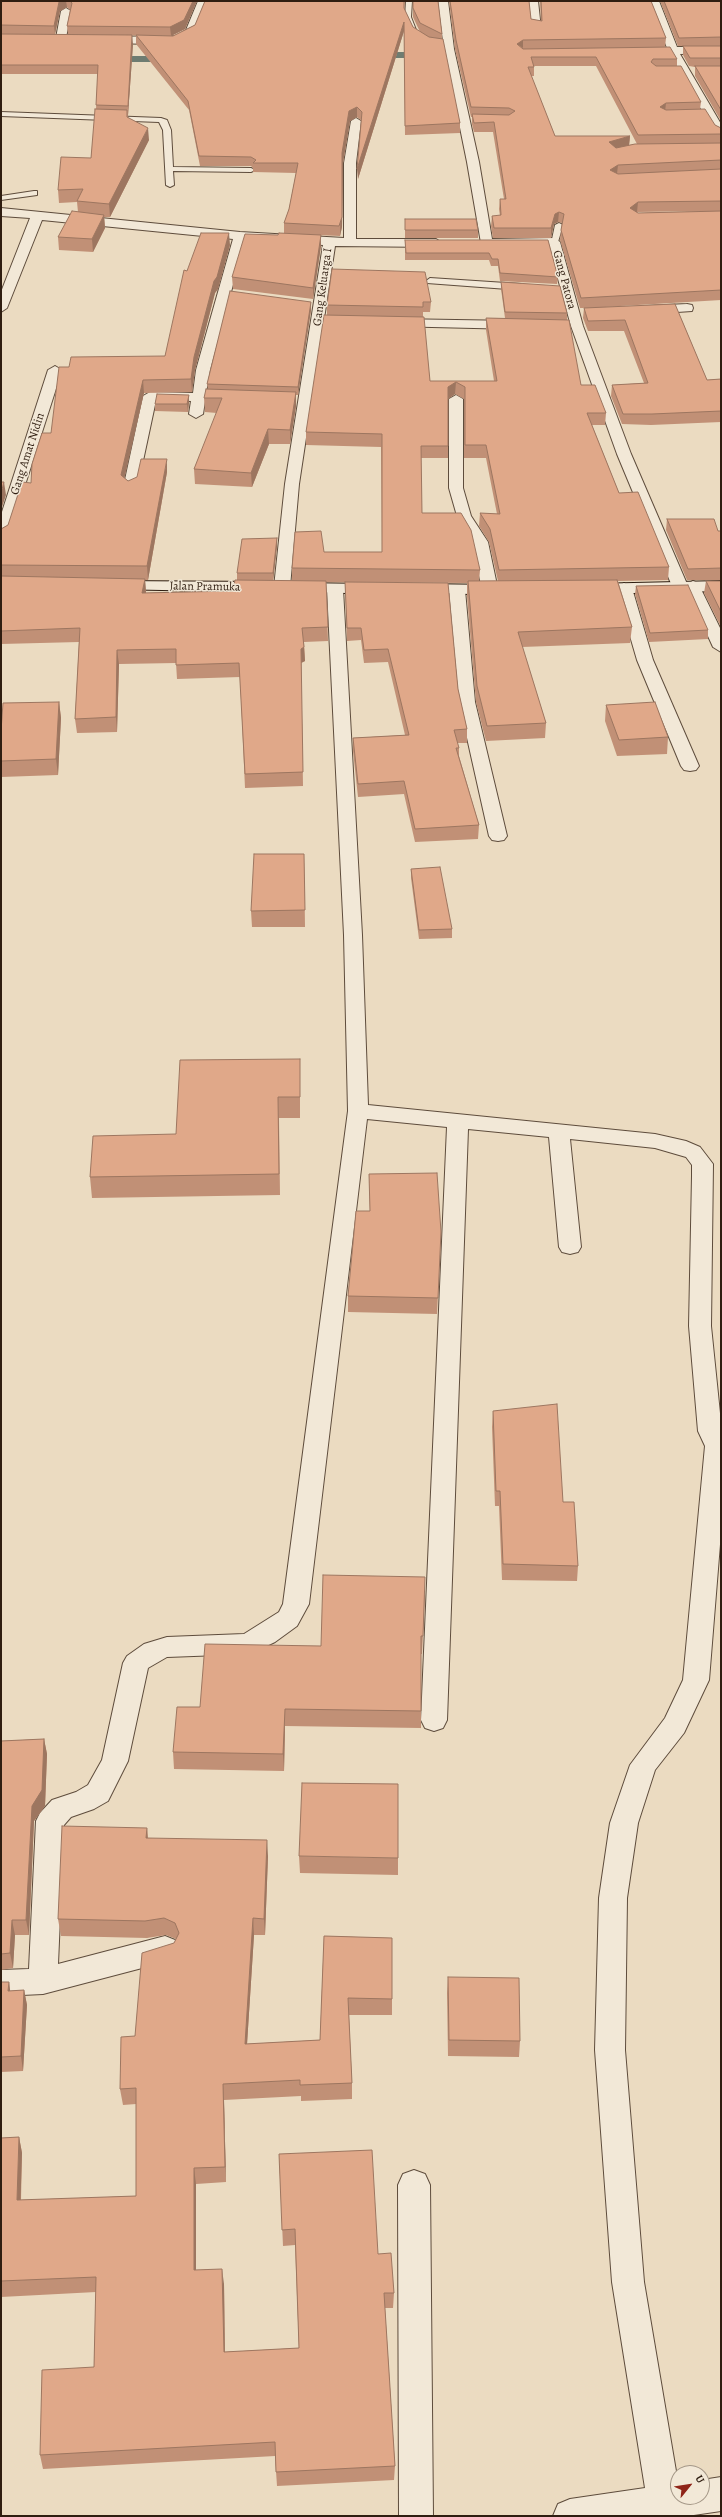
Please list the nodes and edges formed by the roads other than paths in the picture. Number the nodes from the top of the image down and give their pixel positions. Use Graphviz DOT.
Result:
graph roads {
  1 [pos="203,1"];
  2 [pos="409,1"];
  3 [pos="443,1"];
  4 [pos="533,1"];
  5 [pos="654,1"];
  6 [pos="66,10"];
  7 [pos="537,27"];
  8 [pos="421,37"];
  9 [pos="48,38"];
  10 [pos="61,38"];
  11 [pos="72,39"];
  12 [pos="90,39"];
  13 [pos="721,50"];
  14 [pos="627,51"];
  15 [pos="675,53"];
  16 [pos="656,58"];
  17 [pos="700,71"];
  18 [pos="675,72"];
  19 [pos="687,72"];
  20 [pos="721,105"];
  21 [pos="706,111"];
  22 [pos="1,114"];
  23 [pos="356,122"];
  24 [pos="721,134"];
  25 [pos="169,169"];
  26 [pos="251,170"];
  27 [pos="170,185"];
  28 [pos="34,193"];
  29 [pos="1,198"];
  30 [pos="1,212"];
  31 [pos="38,214"];
  32 [pos="559,225"];
  33 [pos="240,236"];
  34 [pos="330,242"];
  35 [pos="554,242"];
  36 [pos="350,243"];
  37 [pos="447,243"];
  38 [pos="473,243"];
  39 [pos="487,243"];
  40 [pos="430,281"];
  41 [pos="528,288"];
  42 [pos="222,293"];
  43 [pos="237,295"];
  44 [pos="305,304"];
  45 [pos="320,306"];
  46 [pos="1,308"];
  47 [pos="687,308"];
  48 [pos="634,311"];
  49 [pos="589,313"];
  50 [pos="576,320"];
  51 [pos="318,321"];
  52 [pos="334,322"];
  53 [pos="381,323"];
  54 [pos="530,326"];
  55 [pos="562,326"];
  56 [pos="55,370"];
  57 [pos="200,396"];
  58 [pos="245,398"];
  59 [pos="456,399"];
  60 [pos="290,401"];
  61 [pos="306,401"];
  62 [pos="196,414"];
  63 [pos="130,489"];
  64 [pos="1,538"];
  65 [pos="102,586"];
  66 [pos="687,586"];
  67 [pos="721,586"];
  68 [pos="282,588"];
  69 [pos="624,588"];
  70 [pos="335,589"];
  71 [pos="577,589"];
  72 [pos="457,590"];
  73 [pos="490,590"];
  74 [pos="514,590"];
  75 [pos="721,647"];
  76 [pos="690,766"];
  77 [pos="498,836"];
  78 [pos="358,1111"];
  79 [pos="458,1122"];
  80 [pos="559,1132"];
  81 [pos="570,1247"];
  82 [pos="718,1451"];
  83 [pos="434,1720"];
  84 [pos="165,1949"];
  85 [pos="43,1981"];
  86 [pos="1,1983"];
  87 [pos="414,2185"];
  88 [pos="721,2494"];
  89 [pos="664,2503"];
  90 [pos="416,2516"];
  91 [pos="570,2516"];
  1 -- 12 [label="street"];
  2 -- 8 [label="lane"];
  3 -- 39 [label="street"];
  4 -- 7 [label="street"];
  5 -- 15 [label="street"];
  6 -- 10 [label="street"];
  9 -- 10 [label="street"];
  10 -- 11 [label="street"];
  13 -- 15 [label="street"];
  14 -- 15 [label="street"];
  15 -- 16 [label="street"];
  15 -- 19 [label="street"];
  17 -- 19 [label="street"];
  18 -- 19 [label="lane"];
  19 -- 21 [label="street"];
  20 -- 21 [label="street"];
  21 -- 24 [label="street"];
  22 -- 25 [label="lane"];
  23 -- 36 [label="street"];
  25 -- 26 [label="lane"];
  25 -- 27 [label="lane"];
  28 -- 29 [label="lane"];
  30 -- 31 [label="street, Gang Keluarga I"];
  31 -- 33 [label="street, Gang Keluarga I"];
  31 -- 46 [label="street"];
  32 -- 35 [label="lane"];
  33 -- 34 [label="street, Gang Keluarga I"];
  33 -- 42 [label="street"];
  34 -- 36 [label="street"];
  34 -- 45 [label="street, Gang Keluarga I"];
  35 -- 39 [label="street, Gang Patora"];
  35 -- 50 [label="street, Gang Patora"];
  36 -- 37 [label="street"];
  38 -- 39 [label="street, Gang Patora"];
  40 -- 41 [label="lane"];
  42 -- 43 [label="street"];
  42 -- 57 [label="street"];
  44 -- 45 [label="street"];
  45 -- 51 [label="street, Gang Keluarga I"];
  47 -- 48 [label="street"];
  49 -- 50 [label="street"];
  50 -- 55 [label="street"];
  50 -- 66 [label="street, Gang Patora"];
  51 -- 52 [label="street"];
  51 -- 61 [label="street, Gang Keluarga I"];
  53 -- 54 [label="street"];
  56 -- 64 [label="street, Gang Amat Nidin"];
  57 -- 58 [label="street"];
  57 -- 62 [label="street"];
  57 -- 63 [label="street"];
  59 -- 73 [label="street"];
  60 -- 61 [label="street"];
  61 -- 68 [label="street, Gang Keluarga I"];
  65 -- 68 [label="street, Jalan Pramuka"];
  66 -- 67 [label="street"];
  66 -- 69 [label="street"];
  66 -- 75 [label="street, Gang Patora"];
  68 -- 70 [label="street, Jalan Pramuka"];
  69 -- 71 [label="street"];
  69 -- 76 [label="street"];
  70 -- 72 [label="street, Jalan Pramuka"];
  70 -- 78 [label="street"];
  72 -- 73 [label="street, Jalan Pramuka"];
  72 -- 77 [label="street"];
  73 -- 74 [label="street, Jalan Pramuka"];
  78 -- 79 [label="street"];
  78 -- 85 [label="street"];
  79 -- 80 [label="street"];
  79 -- 83 [label="street"];
  80 -- 81 [label="street"];
  80 -- 82 [label="street"];
  82 -- 89 [label="street"];
  84 -- 85 [label="street"];
  85 -- 86 [label="street"];
  87 -- 90 [label="street"];
  88 -- 89 [label="street"];
  89 -- 91 [label="street"];
}
